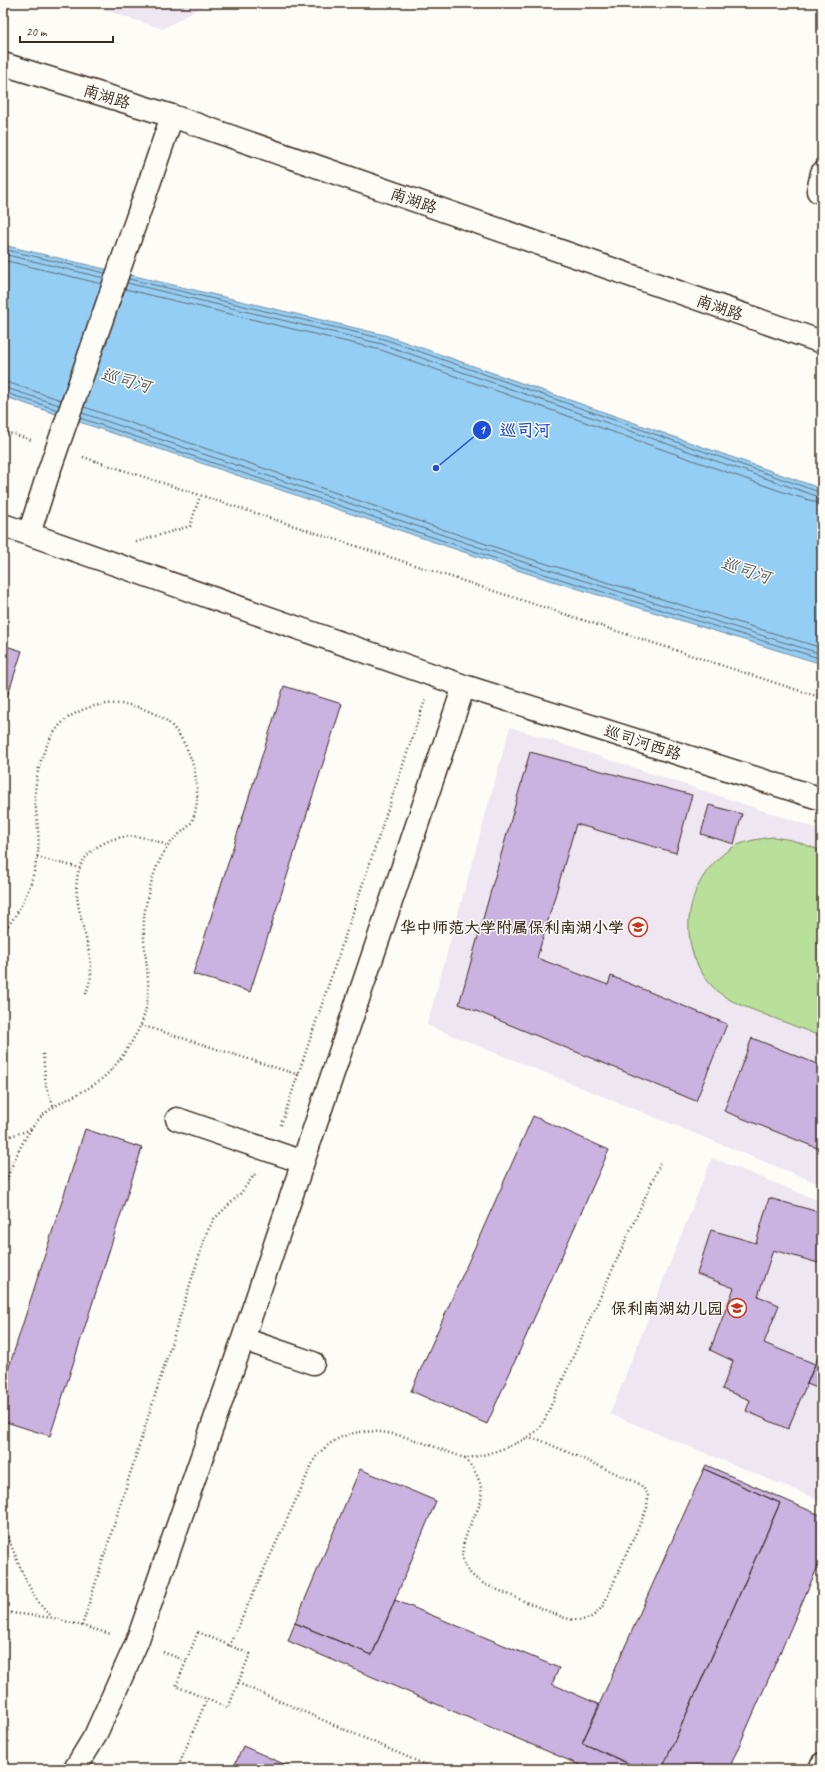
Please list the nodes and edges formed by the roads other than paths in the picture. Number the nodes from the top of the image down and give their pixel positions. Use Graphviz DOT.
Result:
graph roads {
  1 [pos="3,64"];
  2 [pos="172,116"];
  3 [pos="822,342"];
  4 [pos="3,525"];
  5 [pos="29,534"];
  6 [pos="464,686"];
  7 [pos="822,799"];
  8 [pos="177,1120"];
  9 [pos="303,1162"];
  10 [pos="243,1339"];
  11 [pos="313,1363"];
  12 [pos="822,1764"];
  13 [pos="75,1769"];
  14 [pos="820,1769"];
  1 -- 2 [label="street, 南湖路"];
  2 -- 3 [label="street, 南湖路"];
  2 -- 5 [label="street, bridge"];
  4 -- 5 [label="street"];
  5 -- 6 [label="street, 巡司河西路"];
  6 -- 7 [label="street, 巡司河西路"];
  6 -- 9 [label="street"];
  8 -- 9 [label="street"];
  9 -- 10 [label="street"];
  10 -- 11 [label="street"];
  10 -- 13 [label="street"];
  12 -- 14 [label="street"];
}
